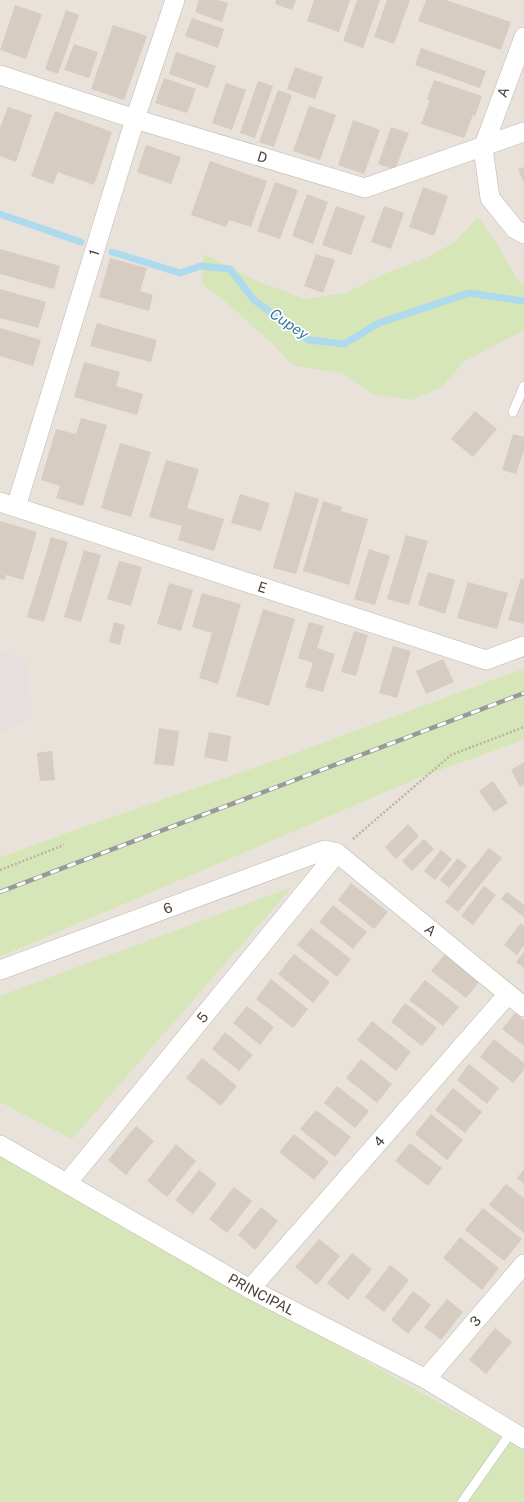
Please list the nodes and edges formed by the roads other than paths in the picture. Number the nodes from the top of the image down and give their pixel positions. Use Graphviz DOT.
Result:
graph roads {
  1 [pos="175,0"];
  2 [pos="524,37"];
  3 [pos="0,75"];
  4 [pos="135,119"];
  5 [pos="524,132"];
  6 [pos="483,148"];
  7 [pos="524,234"];
  8 [pos="524,386"];
  9 [pos="513,412"];
  10 [pos="8,505"];
  11 [pos="524,646"];
  12 [pos="337,853"];
  13 [pos="0,970"];
  14 [pos="508,994"];
  15 [pos="524,1007"];
  16 [pos="0,1145"];
  17 [pos="67,1183"];
  18 [pos="524,1264"];
  19 [pos="250,1289"];
  20 [pos="426,1378"];
  21 [pos="518,1435"];
  22 [pos="462,1502"];
  1 -- 4 [label="street, 1"];
  2 -- 6 [label="street, A"];
  3 -- 4 [label="street, D"];
  4 -- 6 [label="street, D"];
  4 -- 10 [label="street, 1"];
  5 -- 6 [label="street, D"];
  6 -- 7 [label="street"];
  8 -- 9 [label="lane"];
  10 -- 11 [label="street, E"];
  12 -- 13 [label="street, 6"];
  12 -- 14 [label="street, A"];
  12 -- 17 [label="street, 5"];
  14 -- 15 [label="street, A"];
  14 -- 19 [label="street, 4"];
  16 -- 17 [label="street, PRINCIPAL"];
  17 -- 19 [label="street, PRINCIPAL"];
  18 -- 20 [label="street, 3"];
  19 -- 20 [label="street, PRINCIPAL"];
  20 -- 21 [label="street, PRINCIPAL"];
  21 -- 22 [label="lane"];
}
